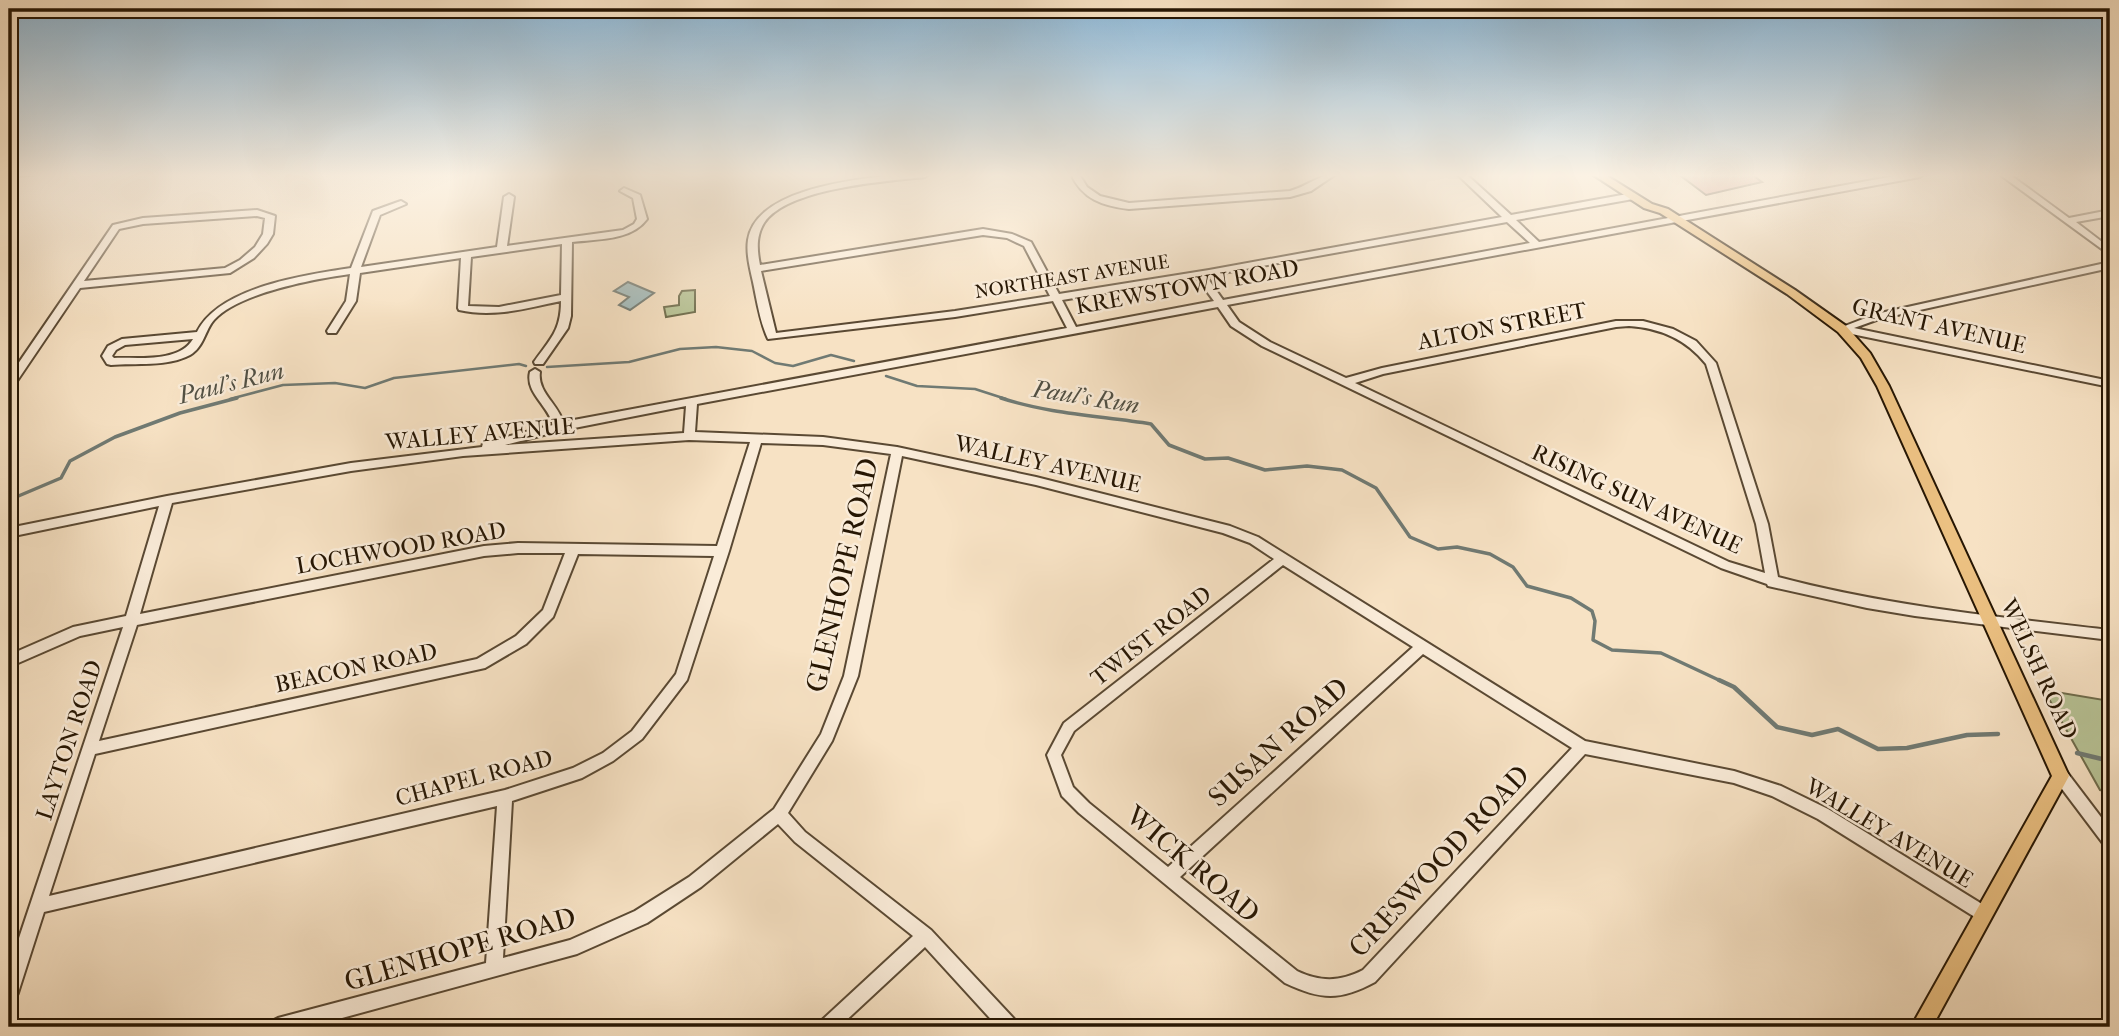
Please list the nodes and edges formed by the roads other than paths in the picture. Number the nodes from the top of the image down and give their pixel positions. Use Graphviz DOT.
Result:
graph roads {
  1 [pos="137,222"];
  2 [pos="271,222"];
  3 [pos="373,222"];
  4 [pos="506,222"];
  5 [pos="640,222"];
  6 [pos="760,222"];
  7 [pos="1489,222"];
  8 [pos="1512,222"];
  9 [pos="1666,222"];
  10 [pos="1683,222"];
  11 [pos="2071,222"];
  12 [pos="567,240"];
  13 [pos="1538,246"];
  14 [pos="502,248"];
  15 [pos="2110,252"];
  16 [pos="466,255"];
  17 [pos="2110,265"];
  18 [pos="756,269"];
  19 [pos="355,270"];
  20 [pos="1199,274"];
  21 [pos="76,285"];
  22 [pos="566,297"];
  23 [pos="1057,297"];
  24 [pos="1217,303"];
  25 [pos="1842,329"];
  26 [pos="1073,330"];
  27 [pos="1668,330"];
  28 [pos="332,331"];
  29 [pos="200,335"];
  30 [pos="537,367"];
  31 [pos="1345,382"];
  32 [pos="2110,384"];
  33 [pos="9,385"];
  34 [pos="692,401"];
  35 [pos="559,427"];
  36 [pos="689,436"];
  37 [pos="757,438"];
  38 [pos="897,451"];
  39 [pos="463,452"];
  40 [pos="167,500"];
  41 [pos="9,532"];
  42 [pos="573,549"];
  43 [pos="723,551"];
  44 [pos="1283,558"];
  45 [pos="1773,583"];
  46 [pos="1990,620"];
  47 [pos="132,621"];
  48 [pos="2110,635"];
  49 [pos="1423,646"];
  50 [pos="9,661"];
  51 [pos="1582,747"];
  52 [pos="90,749"];
  53 [pos="1054,755"];
  54 [pos="2061,776"];
  55 [pos="505,797"];
  56 [pos="779,814"];
  57 [pos="2110,841"];
  58 [pos="1169,877"];
  59 [pos="38,906"];
  60 [pos="1984,914"];
  61 [pos="925,936"];
  62 [pos="494,969"];
  63 [pos="1323,988"];
  64 [pos="9,993"];
  65 [pos="278,1027"];
  66 [pos="827,1027"];
  67 [pos="1010,1027"];
  68 [pos="1921,1027"];
  1 -- 21 [label="street"];
  2 -- 21 [label="street"];
  3 -- 19 [label="street"];
  4 -- 14 [label="street"];
  5 -- 12 [label="street"];
  6 -- 18 [label="street"];
  7 -- 20 [label="street, NORTHEAST AVENUE"];
  8 -- 13 [label="street"];
  9 -- 13 [label="street, KREWSTOWN ROAD"];
  10 -- 25 [label="main road, GRANT AVENUE"];
  11 -- 15 [label="street"];
  12 -- 14 [label="street"];
  12 -- 22 [label="street"];
  13 -- 24 [label="street, KREWSTOWN ROAD"];
  14 -- 16 [label="street"];
  16 -- 19 [label="street"];
  16 -- 22 [label="street"];
  17 -- 25 [label="street"];
  18 -- 23 [label="street"];
  18 -- 23 [label="street, NORTHEAST AVENUE"];
  19 -- 28 [label="street"];
  19 -- 29 [label="street"];
  20 -- 23 [label="street, NORTHEAST AVENUE"];
  20 -- 24 [label="street, RISING SUN AVENUE"];
  21 -- 33 [label="street"];
  22 -- 30 [label="street"];
  23 -- 26 [label="street"];
  24 -- 26 [label="street, KREWSTOWN ROAD"];
  24 -- 31 [label="street, RISING SUN AVENUE"];
  25 -- 32 [label="street, GRANT AVENUE"];
  25 -- 46 [label="main road, WELSH ROAD"];
  26 -- 34 [label="street, KREWSTOWN ROAD"];
  27 -- 31 [label="street, ALTON STREET"];
  27 -- 45 [label="street"];
  29 -- 29 [label="street"];
  30 -- 35 [label="street"];
  31 -- 45 [label="street, RISING SUN AVENUE"];
  34 -- 35 [label="street, KREWSTOWN ROAD"];
  34 -- 36 [label="street"];
  35 -- 39 [label="street, KREWSTOWN ROAD"];
  36 -- 37 [label="street, WALLEY AVENUE"];
  36 -- 39 [label="street, WALLEY AVENUE"];
  37 -- 38 [label="street, WALLEY AVENUE"];
  37 -- 43 [label="street, CHAPEL ROAD"];
  38 -- 44 [label="street, WALLEY AVENUE"];
  38 -- 56 [label="street, GLENHOPE ROAD"];
  39 -- 40 [label="street, WALLEY AVENUE"];
  40 -- 41 [label="street, WALLEY AVENUE"];
  40 -- 47 [label="street, LAYTON ROAD"];
  42 -- 43 [label="street, LOCHWOOD ROAD"];
  42 -- 47 [label="street, LOCHWOOD ROAD"];
  42 -- 52 [label="street, BEACON ROAD"];
  43 -- 55 [label="street, CHAPEL ROAD"];
  44 -- 49 [label="street, WALLEY AVENUE"];
  44 -- 53 [label="street, TWIST ROAD"];
  45 -- 46 [label="street, RISING SUN AVENUE"];
  46 -- 48 [label="street, RISING SUN AVENUE"];
  46 -- 54 [label="main road, WELSH ROAD"];
  47 -- 50 [label="street, LOCHWOOD ROAD"];
  47 -- 52 [label="street, LAYTON ROAD"];
  49 -- 51 [label="street, WALLEY AVENUE"];
  49 -- 58 [label="street, SUSAN ROAD"];
  51 -- 60 [label="street, WALLEY AVENUE"];
  51 -- 63 [label="street, CRESWOOD ROAD"];
  52 -- 59 [label="street, LAYTON ROAD"];
  53 -- 58 [label="street, WICK ROAD"];
  54 -- 57 [label="street"];
  54 -- 60 [label="main road, WELSH ROAD"];
  55 -- 59 [label="street, CHAPEL ROAD"];
  55 -- 62 [label="street"];
  56 -- 61 [label="street"];
  56 -- 62 [label="street, GLENHOPE ROAD"];
  58 -- 63 [label="street, WICK ROAD"];
  59 -- 64 [label="street, LAYTON ROAD"];
  60 -- 68 [label="main road, WELSH ROAD"];
  61 -- 66 [label="street"];
  61 -- 67 [label="street"];
  62 -- 65 [label="street, GLENHOPE ROAD"];
}
